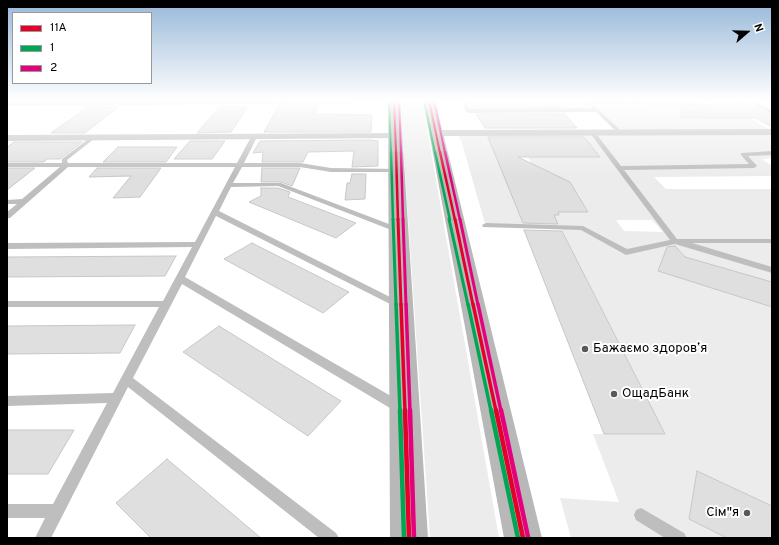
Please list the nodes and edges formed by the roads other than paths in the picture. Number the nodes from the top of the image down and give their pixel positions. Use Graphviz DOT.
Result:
graph roads {
  1 [pos="395,125"];
  2 [pos="434,125"];
  3 [pos="612,125"];
  4 [pos="592,132"];
  5 [pos="619,132"];
  6 [pos="772,132"];
  7 [pos="436,133"];
  8 [pos="395,136"];
  9 [pos="254,137"];
  10 [pos="7,138"];
  11 [pos="92,138"];
  12 [pos="772,153"];
  13 [pos="7,165"];
  14 [pos="66,165"];
  15 [pos="238,165"];
  16 [pos="619,168"];
  17 [pos="396,170"];
  18 [pos="228,185"];
  19 [pos="7,202"];
  20 [pos="23,202"];
  21 [pos="214,212"];
  22 [pos="7,216"];
  23 [pos="486,226"];
  24 [pos="399,231"];
  25 [pos="674,241"];
  26 [pos="772,242"];
  27 [pos="197,244"];
  28 [pos="7,246"];
  29 [pos="772,270"];
  30 [pos="179,278"];
  31 [pos="7,304"];
  32 [pos="166,304"];
  33 [pos="401,306"];
  34 [pos="126,378"];
  35 [pos="116,398"];
  36 [pos="7,401"];
  37 [pos="405,410"];
  38 [pos="7,511"];
  39 [pos="57,511"];
  40 [pos="641,515"];
  41 [pos="42,538"];
  42 [pos="331,538"];
  43 [pos="409,538"];
  44 [pos="523,538"];
  45 [pos="679,538"];
  1 -- 8 [label="street"];
  2 -- 7 [label="street"];
  3 -- 5 [label="lane"];
  4 -- 5 [label="street"];
  4 -- 7 [label="street"];
  4 -- 16 [label="lane"];
  5 -- 6 [label="street"];
  7 -- 44 [label="street"];
  8 -- 9 [label="street"];
  8 -- 17 [label="street"];
  9 -- 11 [label="street"];
  9 -- 15 [label="lane"];
  10 -- 11 [label="street"];
  11 -- 14 [label="lane"];
  12 -- 16 [label="lane"];
  13 -- 14 [label="lane"];
  14 -- 15 [label="lane"];
  14 -- 20 [label="lane"];
  15 -- 17 [label="lane"];
  15 -- 18 [label="lane"];
  16 -- 25 [label="lane"];
  17 -- 24 [label="street"];
  18 -- 21 [label="lane"];
  18 -- 24 [label="lane"];
  19 -- 20 [label="lane"];
  20 -- 22 [label="lane"];
  21 -- 27 [label="lane"];
  21 -- 33 [label="lane"];
  23 -- 25 [label="lane"];
  24 -- 33 [label="street"];
  25 -- 26 [label="lane"];
  25 -- 29 [label="lane"];
  27 -- 28 [label="lane"];
  27 -- 30 [label="lane"];
  30 -- 32 [label="lane"];
  30 -- 37 [label="lane"];
  31 -- 32 [label="lane"];
  32 -- 34 [label="lane"];
  33 -- 37 [label="street"];
  34 -- 35 [label="lane"];
  34 -- 42 [label="lane"];
  35 -- 36 [label="lane"];
  35 -- 39 [label="lane"];
  37 -- 43 [label="street"];
  38 -- 39 [label="lane"];
  39 -- 41 [label="lane"];
  40 -- 45 [label="lane"];
}
